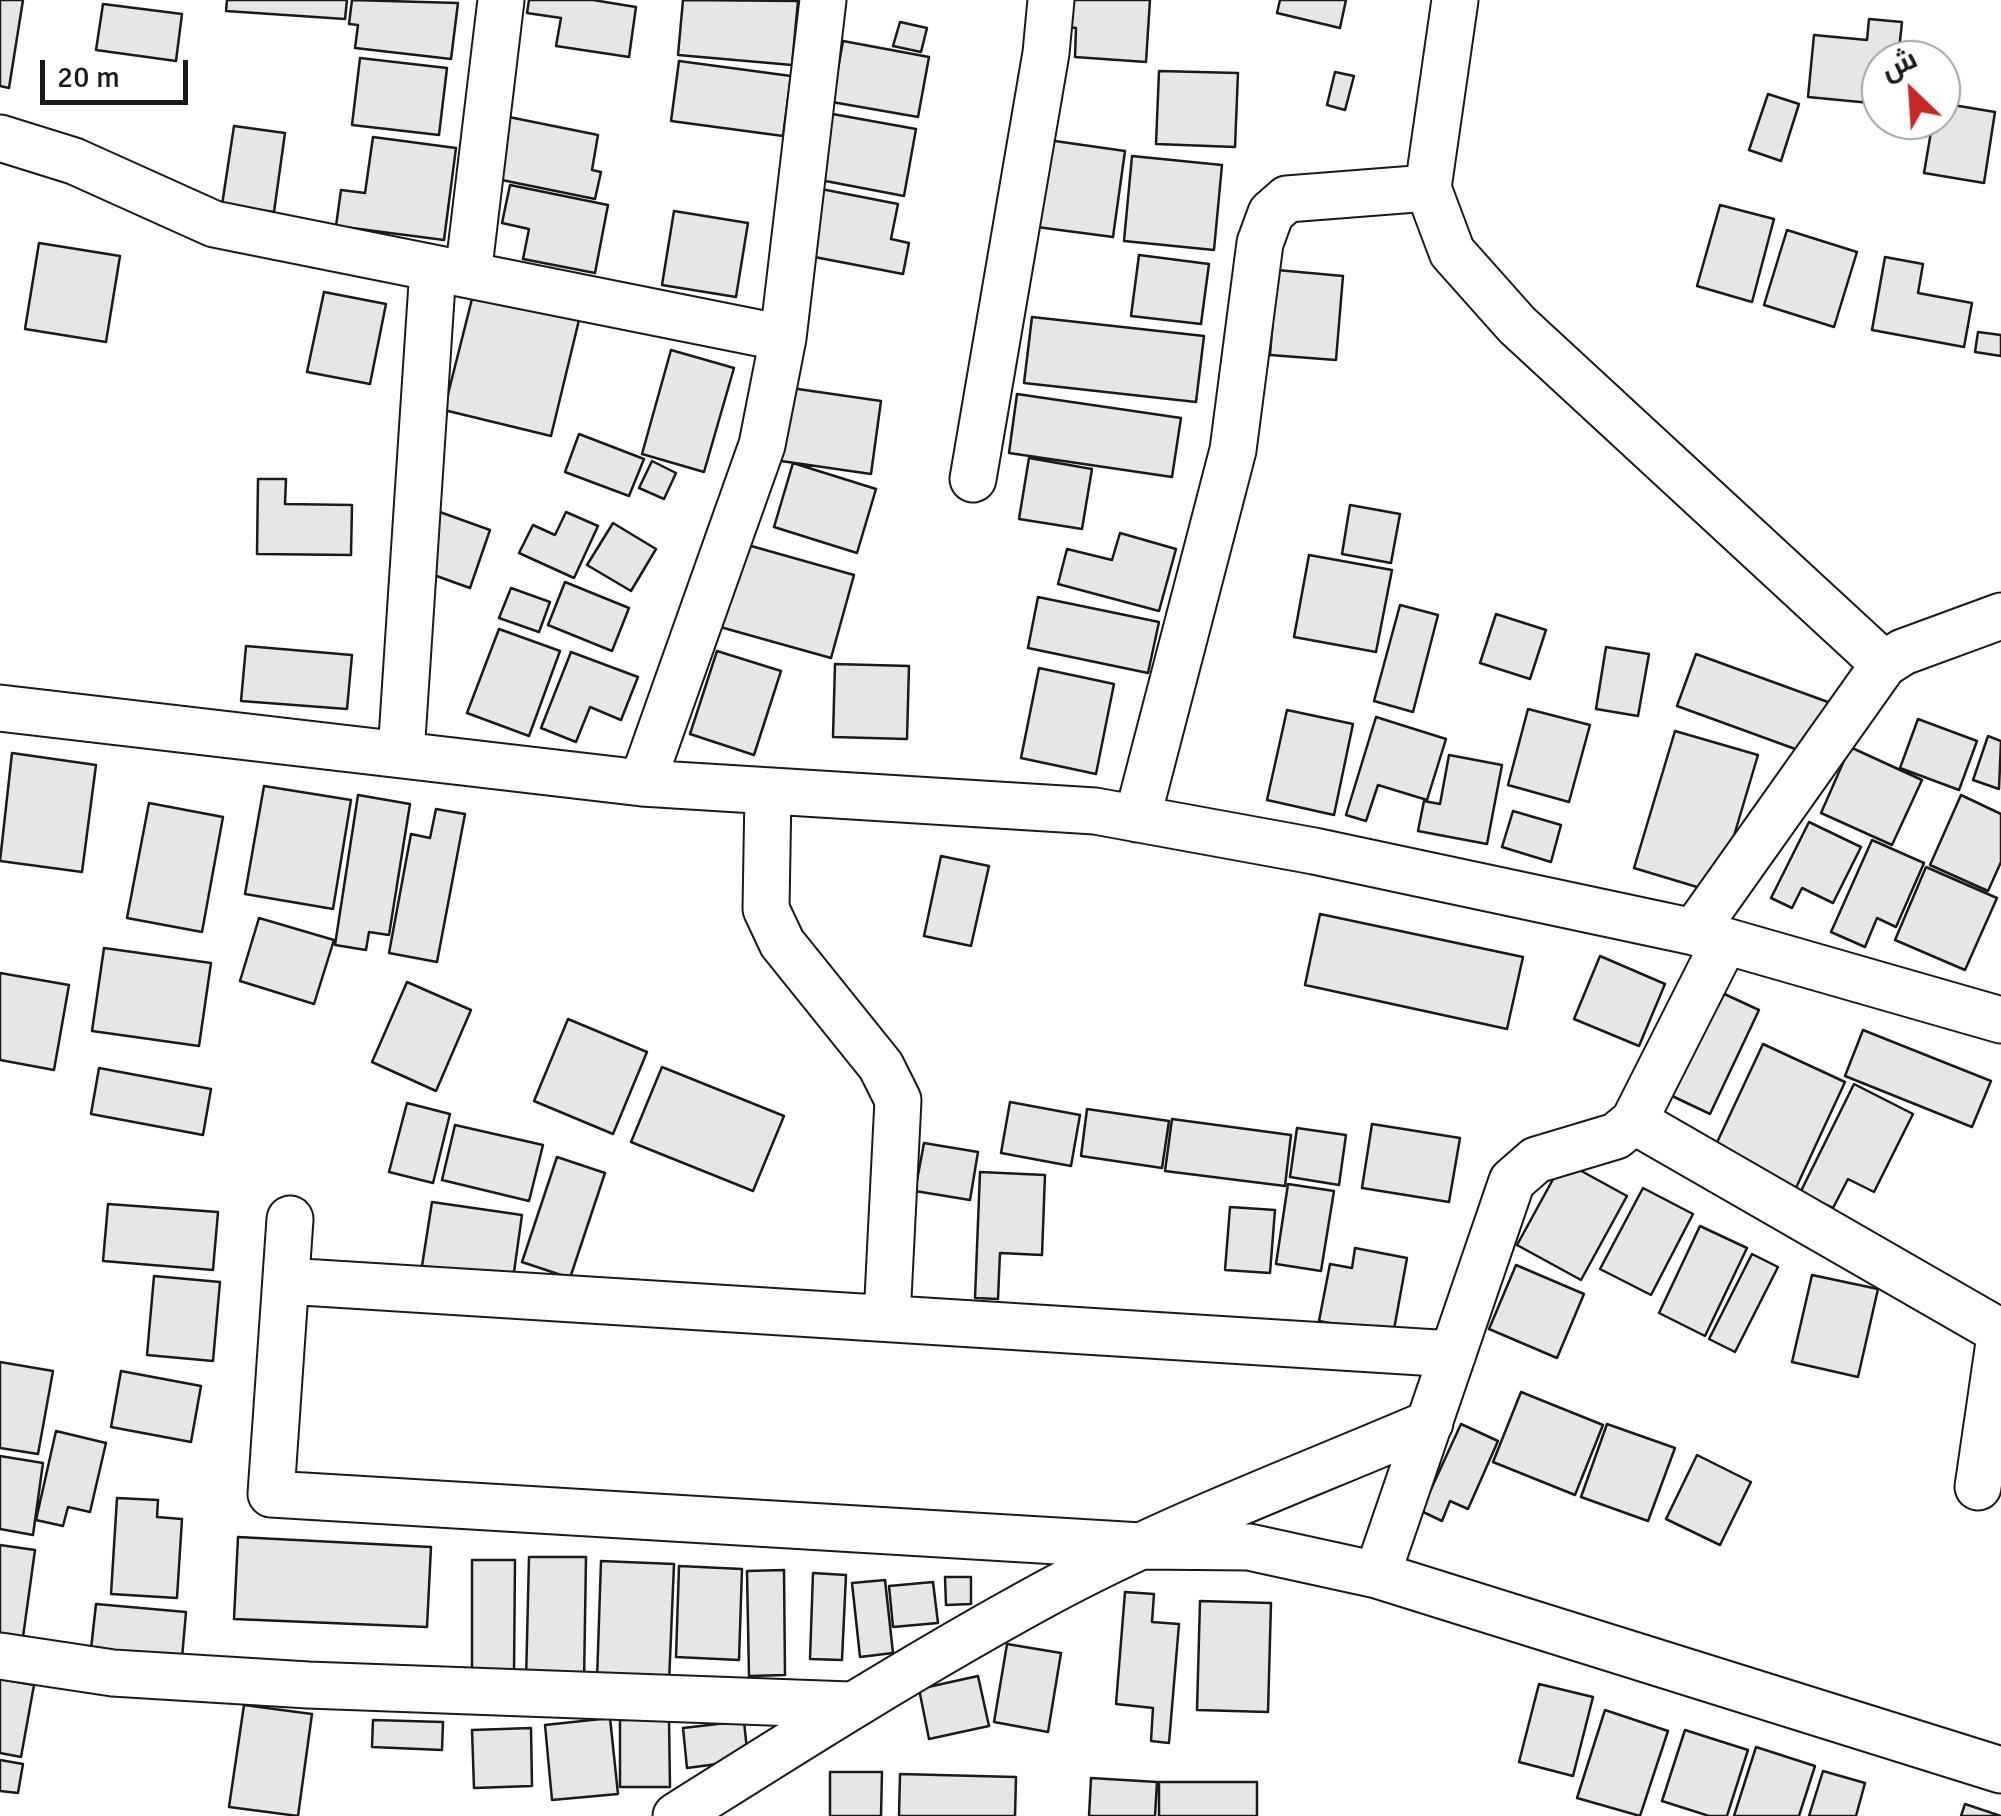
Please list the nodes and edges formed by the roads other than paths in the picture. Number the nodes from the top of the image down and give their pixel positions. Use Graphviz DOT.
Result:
graph roads {
  1 [pos="502,0"];
  2 [pos="823,0"];
  3 [pos="1051,0"];
  4 [pos="1456,0"];
  5 [pos="0,138"];
  6 [pos="1428,188"];
  7 [pos="451,271"];
  8 [pos="783,338"];
  9 [pos="974,478"];
  10 [pos="2001,616"];
  11 [pos="1884,664"];
  12 [pos="0,708"];
  13 [pos="401,754"];
  14 [pos="642,783"];
  15 [pos="768,792"];
  16 [pos="1137,819"];
  17 [pos="1710,936"];
  18 [pos="2001,1020"];
  19 [pos="1634,1121"];
  20 [pos="290,1220"];
  21 [pos="286,1281"];
  22 [pos="887,1318"];
  23 [pos="2000,1330"];
  24 [pos="1453,1354"];
  25 [pos="1430,1424"];
  26 [pos="1978,1486"];
  27 [pos="1142,1546"];
  28 [pos="1377,1575"];
  29 [pos="0,1656"];
  30 [pos="850,1706"];
  31 [pos="2001,1770"];
  32 [pos="676,1816"];
  1 -- 7 [label="street"];
  2 -- 8 [label="street"];
  3 -- 9 [label="street"];
  4 -- 6 [label="street"];
  5 -- 7 [label="street"];
  6 -- 11 [label="street"];
  6 -- 16 [label="street"];
  7 -- 8 [label="street"];
  7 -- 13 [label="street"];
  8 -- 14 [label="street"];
  10 -- 11 [label="street"];
  11 -- 17 [label="street"];
  12 -- 13 [label="street"];
  13 -- 14 [label="street"];
  14 -- 15 [label="street"];
  15 -- 16 [label="street"];
  15 -- 22 [label="street"];
  16 -- 17 [label="street"];
  17 -- 18 [label="street"];
  17 -- 19 [label="street"];
  19 -- 23 [label="street"];
  19 -- 24 [label="street"];
  20 -- 21 [label="street"];
  21 -- 22 [label="street"];
  21 -- 27 [label="street"];
  22 -- 24 [label="street"];
  23 -- 26 [label="street"];
  24 -- 25 [label="street"];
  25 -- 27 [label="street"];
  25 -- 28 [label="street"];
  27 -- 28 [label="street"];
  27 -- 30 [label="street"];
  28 -- 31 [label="street"];
  29 -- 30 [label="street"];
  30 -- 32 [label="street"];
}
